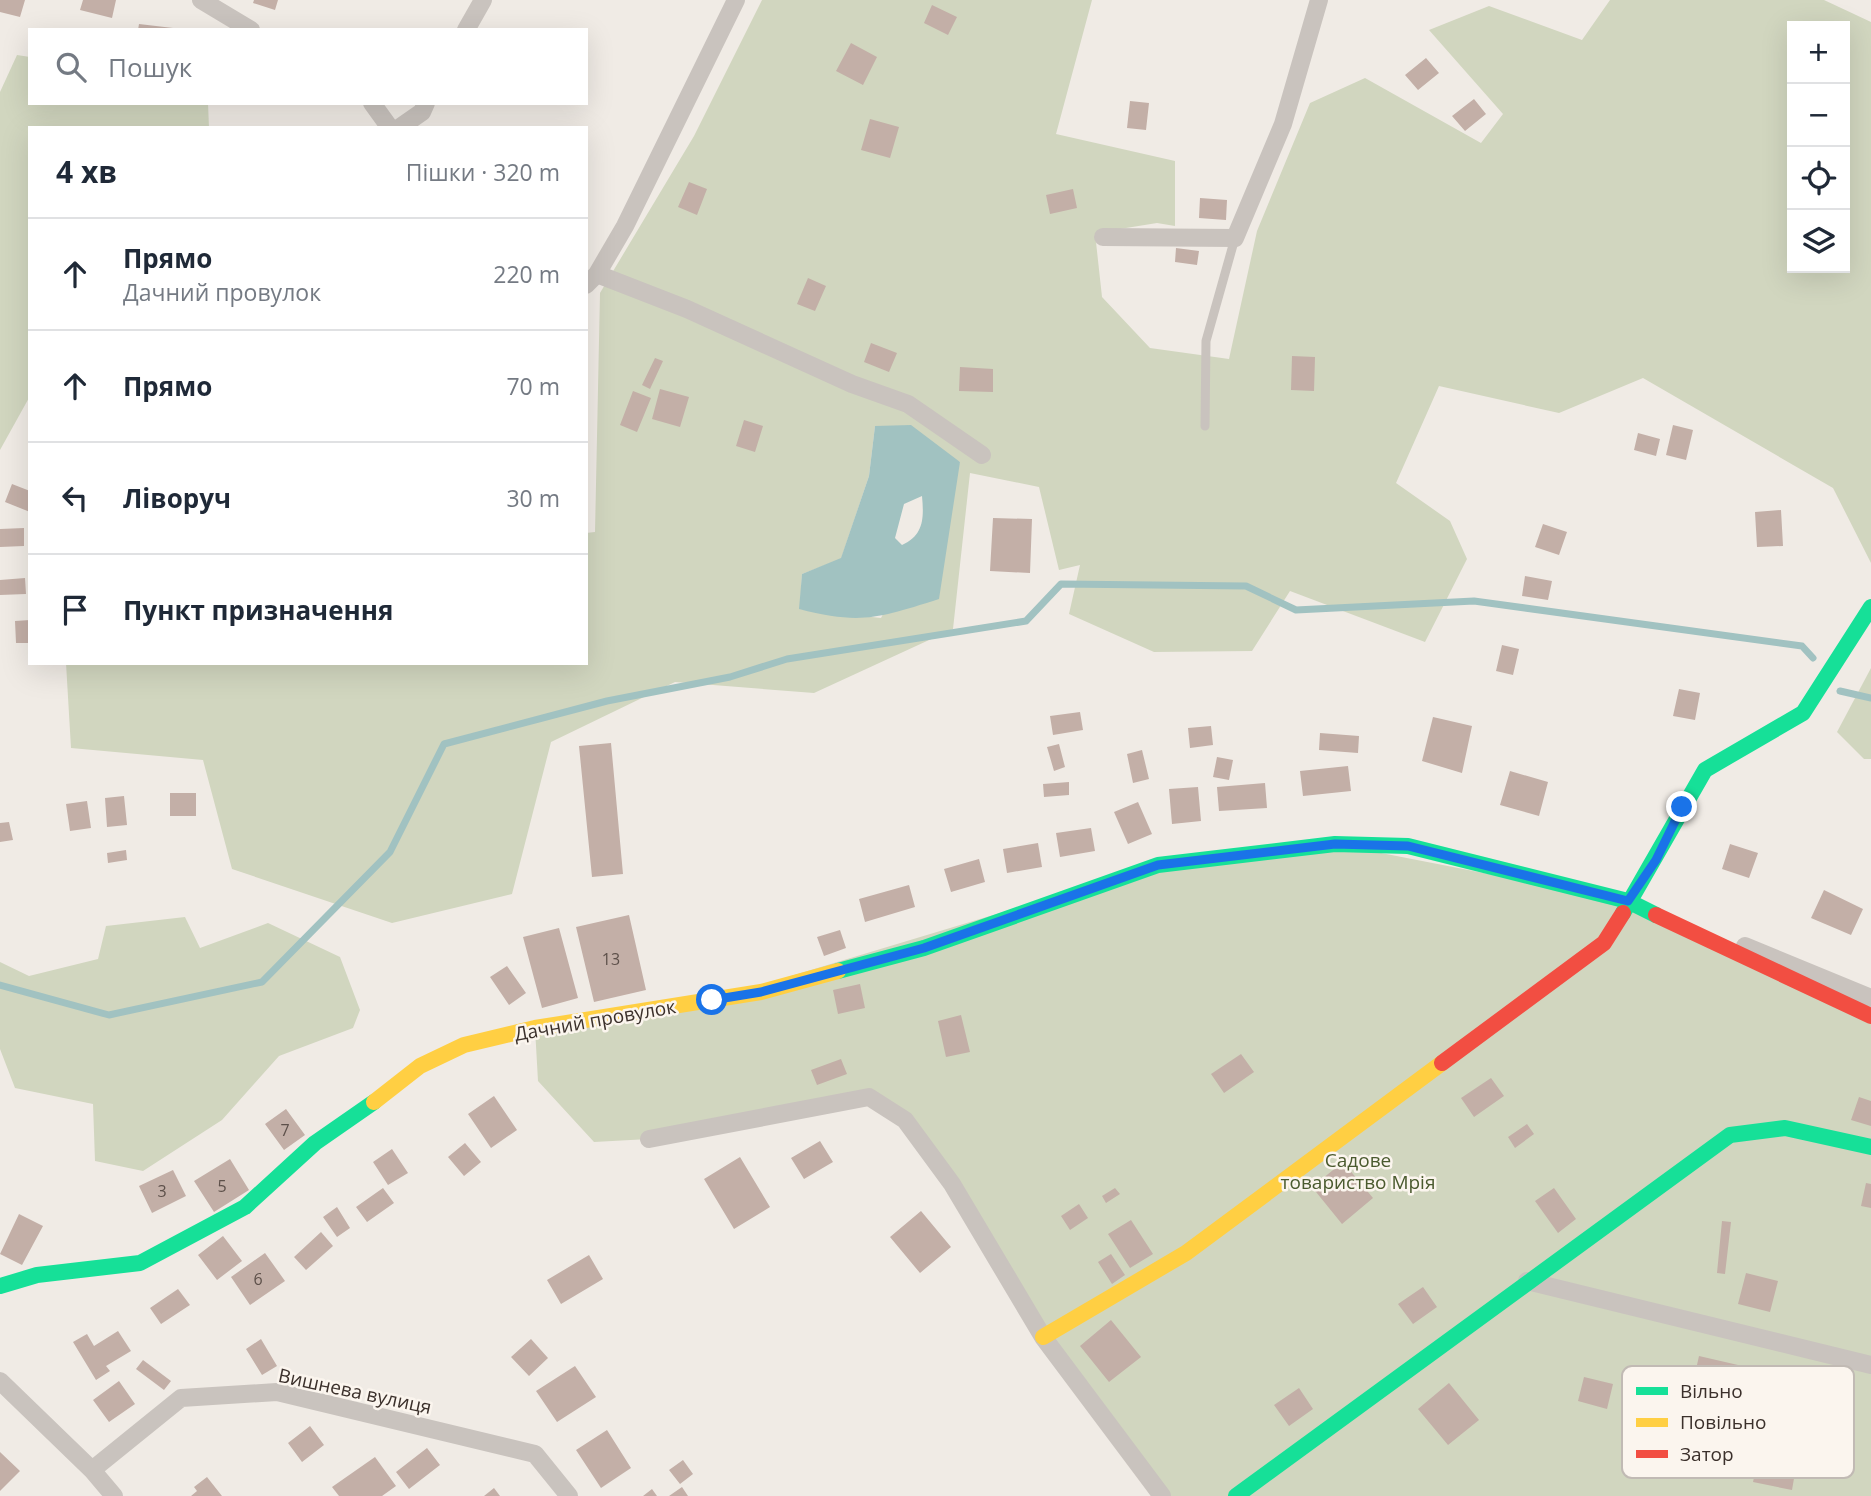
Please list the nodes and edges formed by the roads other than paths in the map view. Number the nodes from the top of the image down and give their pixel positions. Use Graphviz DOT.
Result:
graph roads {
  1 [pos="201,0"];
  2 [pos="483,0"];
  3 [pos="736,0"];
  4 [pos="1319,0"];
  5 [pos="248,28"];
  6 [pos="467,28"];
  7 [pos="373,105"];
  8 [pos="425,105"];
  9 [pos="389,126"];
  10 [pos="402,126"];
  11 [pos="1103,237"];
  12 [pos="1235,238"];
  13 [pos="592,280"];
  14 [pos="1205,426"];
  15 [pos="982,455"];
  16 [pos="1871,607"];
  17 [pos="1628,901"];
  18 [pos="1871,998"];
  19 [pos="1871,1016"];
  20 [pos="649,1139"];
  21 [pos="1871,1147"];
  22 [pos="1527,1281"];
  23 [pos="0,1286"];
  24 [pos="1043,1337"];
  25 [pos="1871,1365"];
  26 [pos="0,1381"];
  27 [pos="92,1470"];
  28 [pos="114,1496"];
  29 [pos="569,1496"];
  30 [pos="1162,1496"];
  31 [pos="1236,1496"];
  1 -- 5 [label="street"];
  2 -- 6 [label="street"];
  3 -- 13 [label="street"];
  4 -- 12 [label="street"];
  7 -- 9 [label="street"];
  8 -- 10 [label="street"];
  11 -- 12 [label="street"];
  12 -- 14 [label="lane"];
  13 -- 15 [label="street"];
  16 -- 17 [label="street"];
  17 -- 18 [label="street"];
  17 -- 19 [label="street, Дачний провулок"];
  17 -- 23 [label="street, Дачний провулок"];
  17 -- 24 [label="street"];
  20 -- 24 [label="street"];
  21 -- 22 [label="street"];
  22 -- 25 [label="street"];
  22 -- 31 [label="street"];
  24 -- 30 [label="street"];
  26 -- 27 [label="street"];
  27 -- 28 [label="street"];
  27 -- 29 [label="street, Вишнева вулиця"];
}
